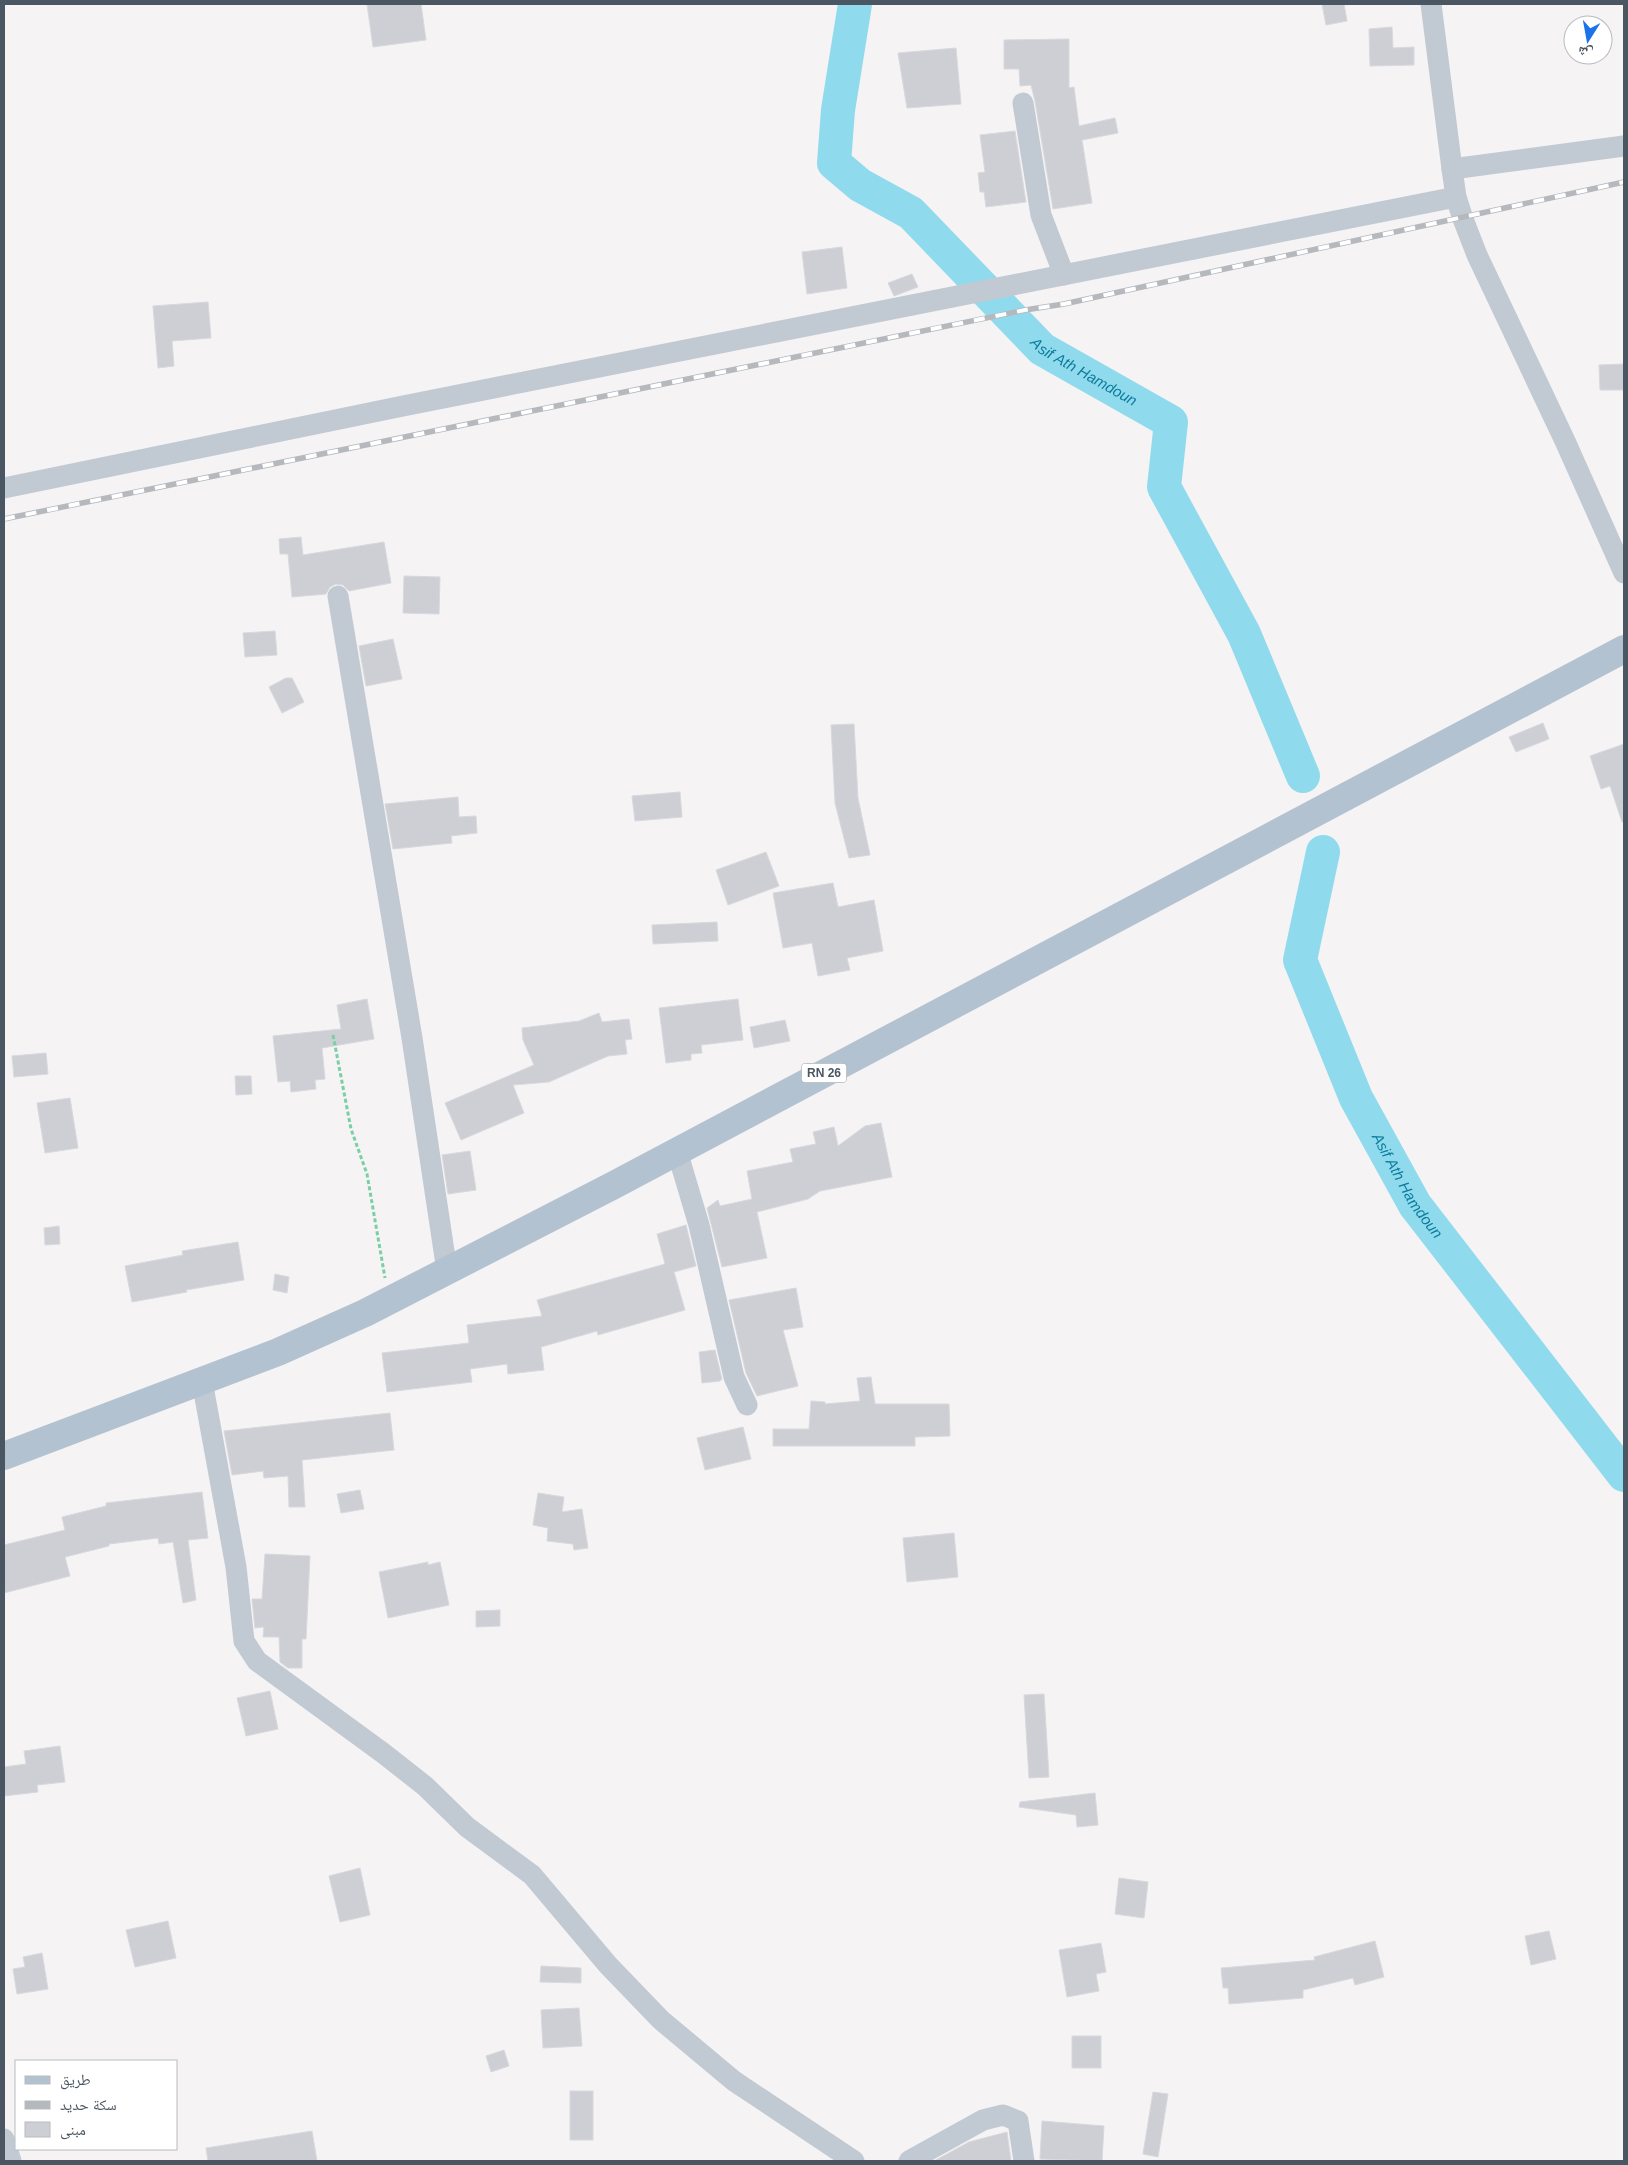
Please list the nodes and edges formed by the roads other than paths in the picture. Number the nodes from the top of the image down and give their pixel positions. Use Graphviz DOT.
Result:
graph roads {
  1 [pos="1431,4"];
  2 [pos="1023,103"];
  3 [pos="1624,146"];
  4 [pos="1452,169"];
  5 [pos="1456,197"];
  6 [pos="1064,275"];
  7 [pos="4,488"];
  8 [pos="1624,573"];
  9 [pos="338,596"];
  10 [pos="1624,649"];
  11 [pos="677,1151"];
  12 [pos="447,1271"];
  13 [pos="202,1381"];
  14 [pos="747,1405"];
  15 [pos="4,1456"];
  16 [pos="4,2139"];
  17 [pos="12,2161"];
  18 [pos="854,2161"];
  19 [pos="909,2161"];
  20 [pos="1024,2161"];
  1 -- 4 [label="street"];
  2 -- 6 [label="street"];
  3 -- 4 [label="street"];
  4 -- 5 [label="street"];
  5 -- 6 [label="street"];
  5 -- 8 [label="street"];
  6 -- 7 [label="street"];
  9 -- 12 [label="street"];
  10 -- 11 [label="main road, RN 26"];
  11 -- 12 [label="main road, RN 26"];
  11 -- 14 [label="street"];
  12 -- 13 [label="main road, RN 26"];
  13 -- 15 [label="main road, RN 26"];
  13 -- 18 [label="street"];
  16 -- 17 [label="street"];
  19 -- 20 [label="street"];
}
